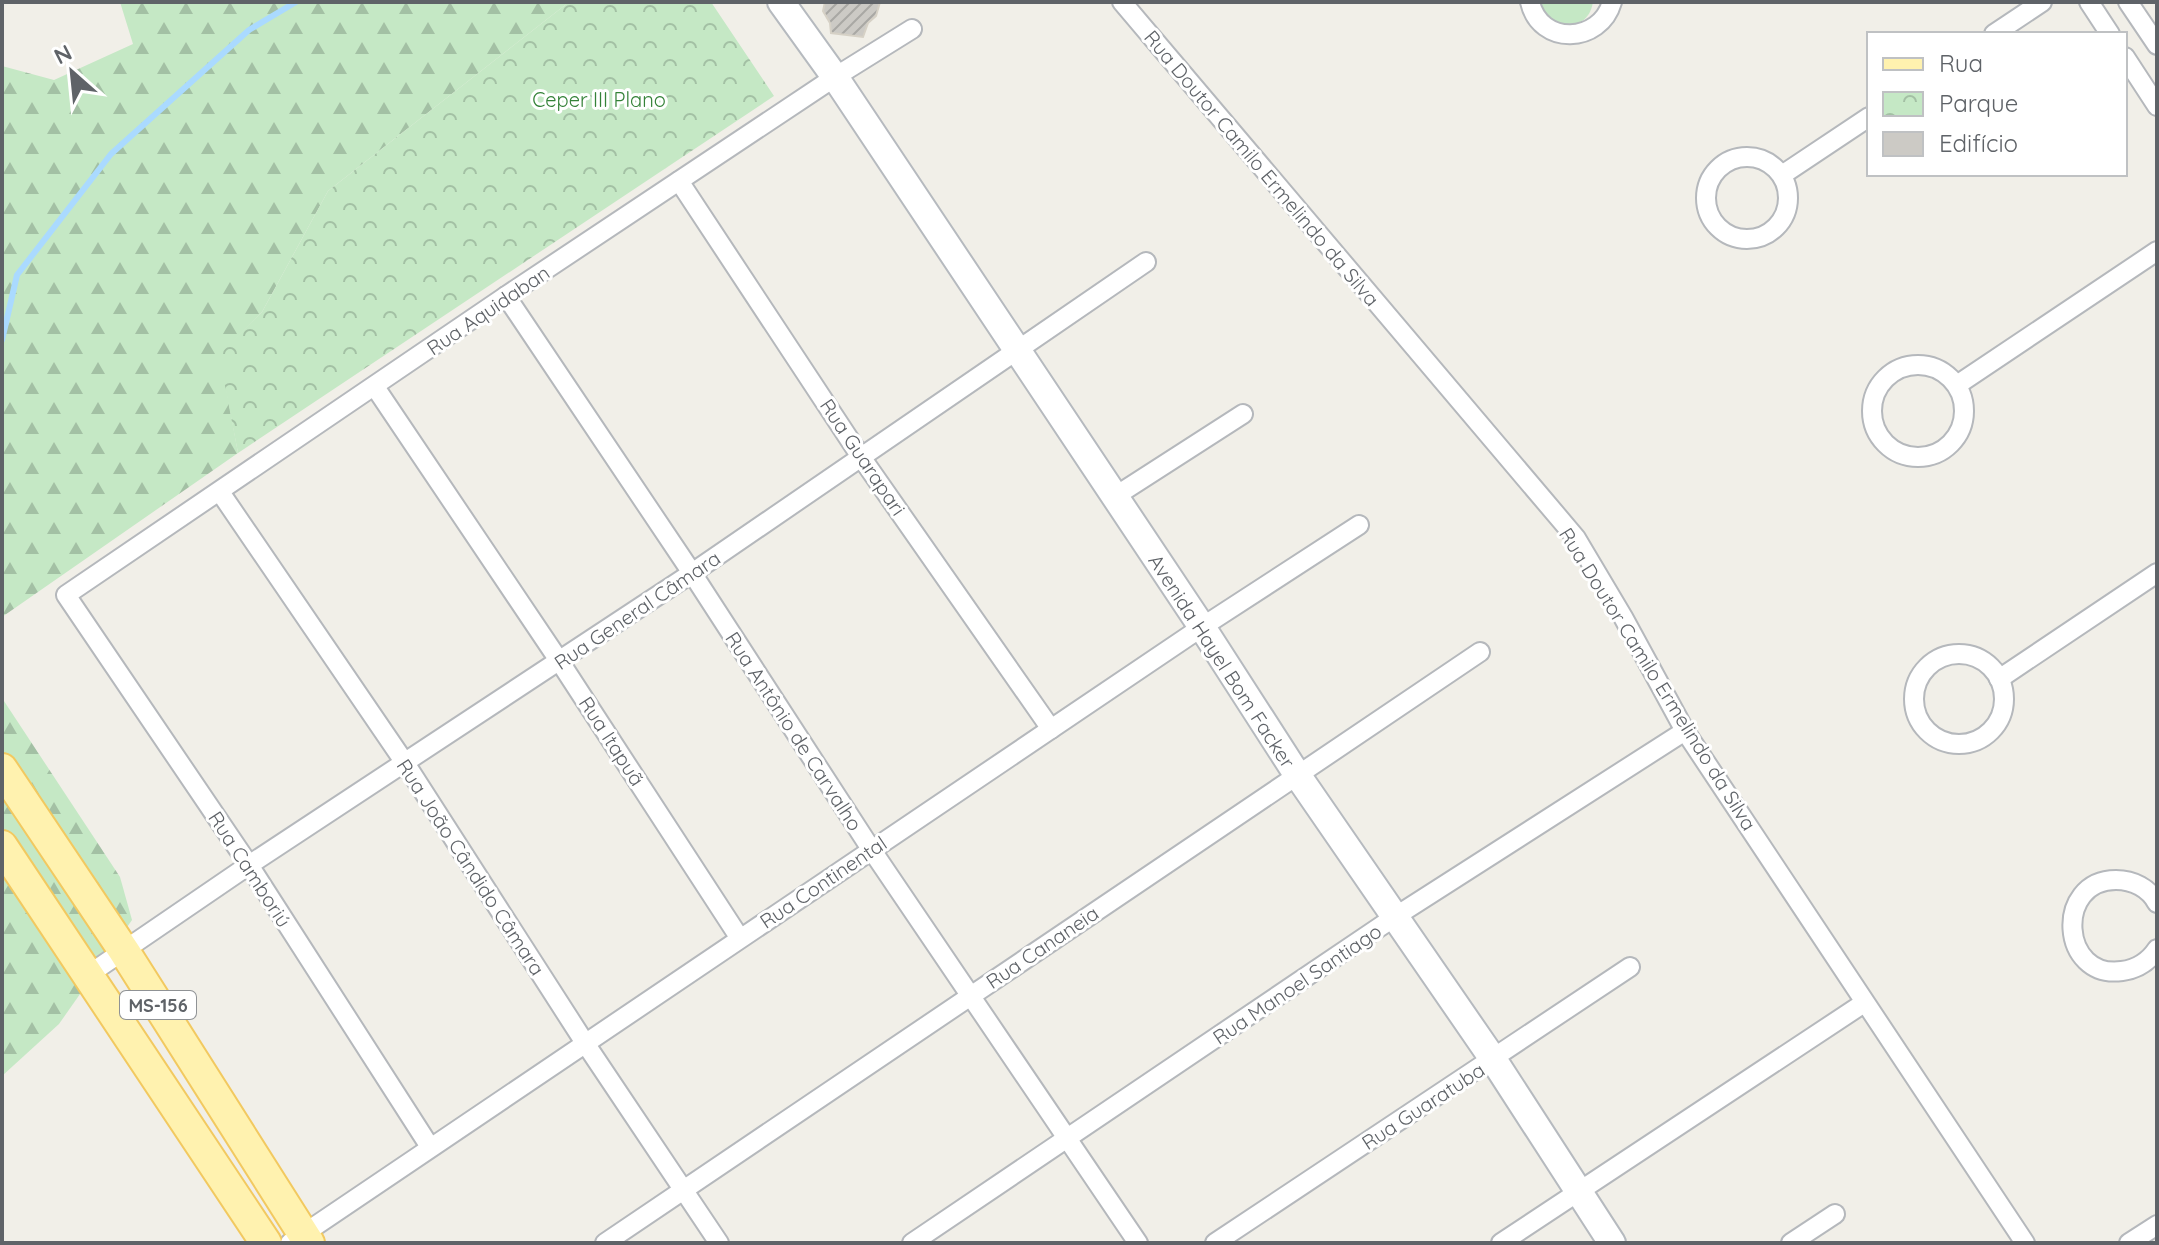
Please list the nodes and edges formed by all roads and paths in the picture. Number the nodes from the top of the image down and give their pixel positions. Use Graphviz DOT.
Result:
graph roads {
  1 [pos="781,2"];
  2 [pos="1122,2"];
  3 [pos="1530,2"];
  4 [pos="1612,2"];
  5 [pos="2042,2"];
  6 [pos="2089,2"];
  7 [pos="2128,2"];
  8 [pos="912,29"];
  9 [pos="1997,32"];
  10 [pos="2109,32"];
  11 [pos="2157,45"];
  12 [pos="2127,60"];
  13 [pos="835,77"];
  14 [pos="2157,106"];
  15 [pos="1867,118"];
  16 [pos="1782,175"];
  17 [pos="679,181"];
  18 [pos="2157,251"];
  19 [pos="1146,262"];
  20 [pos="506,296"];
  21 [pos="1017,351"];
  22 [pos="1957,385"];
  23 [pos="375,387"];
  24 [pos="1243,414"];
  25 [pos="861,457"];
  26 [pos="220,492"];
  27 [pos="1114,497"];
  28 [pos="1359,525"];
  29 [pos="692,573"];
  30 [pos="2157,573"];
  31 [pos="66,595"];
  32 [pos="1202,627"];
  33 [pos="1480,652"];
  34 [pos="560,662"];
  35 [pos="1999,679"];
  36 [pos="1051,729"];
  37 [pos="1685,731"];
  38 [pos="405,763"];
  39 [pos="2,769"];
  40 [pos="1298,776"];
  41 [pos="2,846"];
  42 [pos="871,849"];
  43 [pos="249,865"];
  44 [pos="2156,898"];
  45 [pos="1393,918"];
  46 [pos="739,937"];
  47 [pos="2157,949"];
  48 [pos="124,951"];
  49 [pos="1630,967"];
  50 [pos="88,975"];
  51 [pos="971,995"];
  52 [pos="1864,1003"];
  53 [pos="585,1043"];
  54 [pos="1493,1059"];
  55 [pos="1069,1139"];
  56 [pos="430,1147"];
  57 [pos="684,1191"];
  58 [pos="1578,1191"];
  59 [pos="1835,1214"];
  60 [pos="2157,1225"];
  61 [pos="301,1240"];
  62 [pos="266,1243"];
  63 [pos="605,1243"];
  64 [pos="719,1243"];
  65 [pos="912,1243"];
  66 [pos="1138,1243"];
  67 [pos="1215,1243"];
  68 [pos="1501,1243"];
  69 [pos="1612,1243"];
  70 [pos="1791,1243"];
  71 [pos="2025,1243"];
  72 [pos="2129,1243"];
  1 -- 13 [label="street, Avenida Hayel Bom Facker"];
  2 -- 37 [label="street, Rua Doutor Camilo Ermelindo da Silva"];
  3 -- 4 [label="street"];
  5 -- 9 [label="street"];
  6 -- 10 [label="street"];
  7 -- 11 [label="street"];
  8 -- 13 [label="street, Rua Aquidaban"];
  12 -- 14 [label="street"];
  13 -- 17 [label="street, Rua Aquidaban"];
  13 -- 21 [label="street, Avenida Hayel Bom Facker"];
  15 -- 16 [label="street"];
  16 -- 16 [label="street"];
  17 -- 20 [label="street, Rua Aquidaban"];
  17 -- 25 [label="street, Rua Guarapari"];
  18 -- 22 [label="street"];
  19 -- 21 [label="street, Rua General Câmara"];
  20 -- 23 [label="street, Rua Aquidaban"];
  20 -- 29 [label="street, Rua Antônio de Carvalho"];
  21 -- 25 [label="street, Rua General Câmara"];
  21 -- 27 [label="street, Avenida Hayel Bom Facker"];
  22 -- 22 [label="street"];
  23 -- 26 [label="street, Rua Aquidaban"];
  23 -- 34 [label="street, Rua Itapuã"];
  24 -- 27 [label="street"];
  25 -- 29 [label="street, Rua General Câmara"];
  25 -- 36 [label="street, Rua Guarapari"];
  26 -- 31 [label="street, Rua Aquidaban"];
  26 -- 38 [label="street, Rua João Cândido Câmara"];
  27 -- 32 [label="street, Avenida Hayel Bom Facker"];
  28 -- 32 [label="street, Rua Continental"];
  29 -- 34 [label="street, Rua General Câmara"];
  29 -- 42 [label="street, Rua Antônio de Carvalho"];
  30 -- 35 [label="street"];
  31 -- 43 [label="street, Rua Camboriú"];
  32 -- 36 [label="street, Rua Continental"];
  32 -- 40 [label="street, Avenida Hayel Bom Facker"];
  33 -- 40 [label="street, Rua Cananeia"];
  34 -- 38 [label="street, Rua General Câmara"];
  34 -- 46 [label="street, Rua Itapuã"];
  35 -- 35 [label="street"];
  36 -- 42 [label="street, Rua Continental"];
  37 -- 45 [label="street, Rua Manoel Santiago"];
  37 -- 52 [label="street, Rua Doutor Camilo Ermelindo da Silva"];
  38 -- 43 [label="street, Rua General Câmara"];
  38 -- 53 [label="street, Rua João Cândido Câmara"];
  39 -- 48 [label="main road, MS-156"];
  40 -- 45 [label="street, Avenida Hayel Bom Facker"];
  40 -- 51 [label="street, Rua Cananeia"];
  41 -- 50 [label="main road"];
  42 -- 46 [label="street, Rua Continental"];
  42 -- 51 [label="street, Rua Antônio de Carvalho"];
  43 -- 48 [label="street, Rua General Câmara"];
  43 -- 56 [label="street, Rua Camboriú"];
  44 -- 47 [label="street"];
  45 -- 54 [label="street, Avenida Hayel Bom Facker"];
  45 -- 55 [label="street, Rua Manoel Santiago"];
  46 -- 53 [label="street, Rua Continental"];
  48 -- 50 [label="street, Rua General Câmara"];
  48 -- 61 [label="main road, MS-156"];
  49 -- 54 [label="street, Rua Guaratuba"];
  50 -- 62 [label="main road"];
  51 -- 55 [label="street, Rua Antônio de Carvalho"];
  51 -- 57 [label="street, Rua Cananeia"];
  52 -- 58 [label="street"];
  52 -- 71 [label="street, Rua Doutor Camilo Ermelindo da Silva"];
  53 -- 56 [label="street, Rua Continental"];
  53 -- 57 [label="street, Rua João Cândido Câmara"];
  54 -- 58 [label="street, Avenida Hayel Bom Facker"];
  54 -- 67 [label="street, Rua Guaratuba"];
  55 -- 65 [label="street, Rua Manoel Santiago"];
  55 -- 66 [label="street, Rua Antônio de Carvalho"];
  56 -- 61 [label="street, Rua Continental"];
  57 -- 63 [label="street, Rua Cananeia"];
  57 -- 64 [label="street, Rua João Cândido Câmara"];
  58 -- 68 [label="street"];
  58 -- 69 [label="street, Avenida Hayel Bom Facker"];
  59 -- 70 [label="street"];
  60 -- 72 [label="street"];
}
